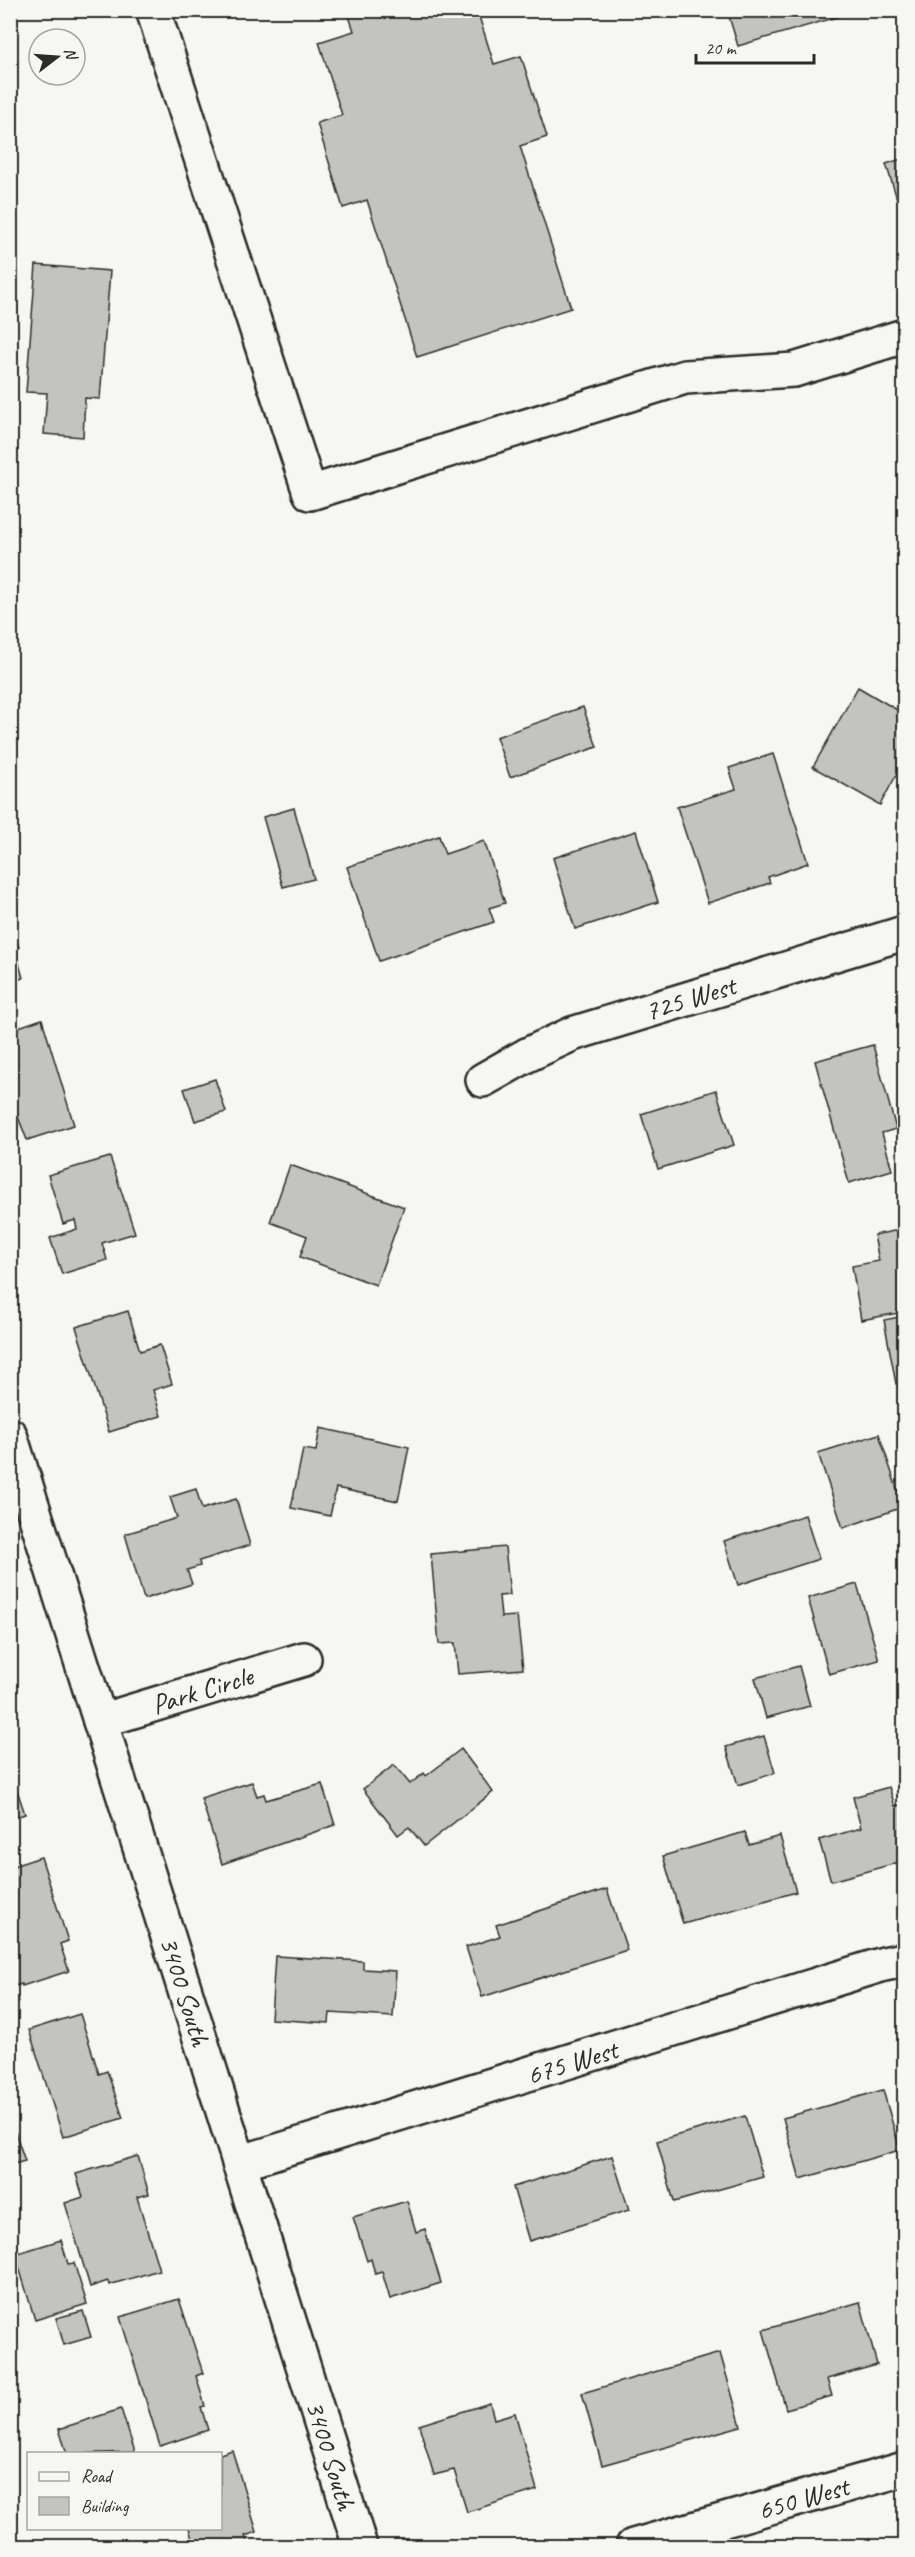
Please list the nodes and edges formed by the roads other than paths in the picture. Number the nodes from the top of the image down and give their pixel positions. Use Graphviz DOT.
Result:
graph roads {
  1 [pos="153,10"];
  2 [pos="904,336"];
  3 [pos="904,933"];
  4 [pos="483,1080"];
  5 [pos="10,1435"];
  6 [pos="304,1659"];
  7 [pos="100,1721"];
  8 [pos="904,1960"];
  9 [pos="239,2163"];
  10 [pos="904,2469"];
  11 [pos="360,2547"];
  12 [pos="633,2547"];
  1 -- 2 [label="street"];
  3 -- 4 [label="street, 725 West"];
  5 -- 7 [label="street, 3400 South"];
  6 -- 7 [label="street, Park Circle"];
  7 -- 9 [label="street, 3400 South"];
  8 -- 9 [label="street, 675 West"];
  9 -- 11 [label="street, 3400 South"];
  10 -- 12 [label="street, 650 West"];
}
